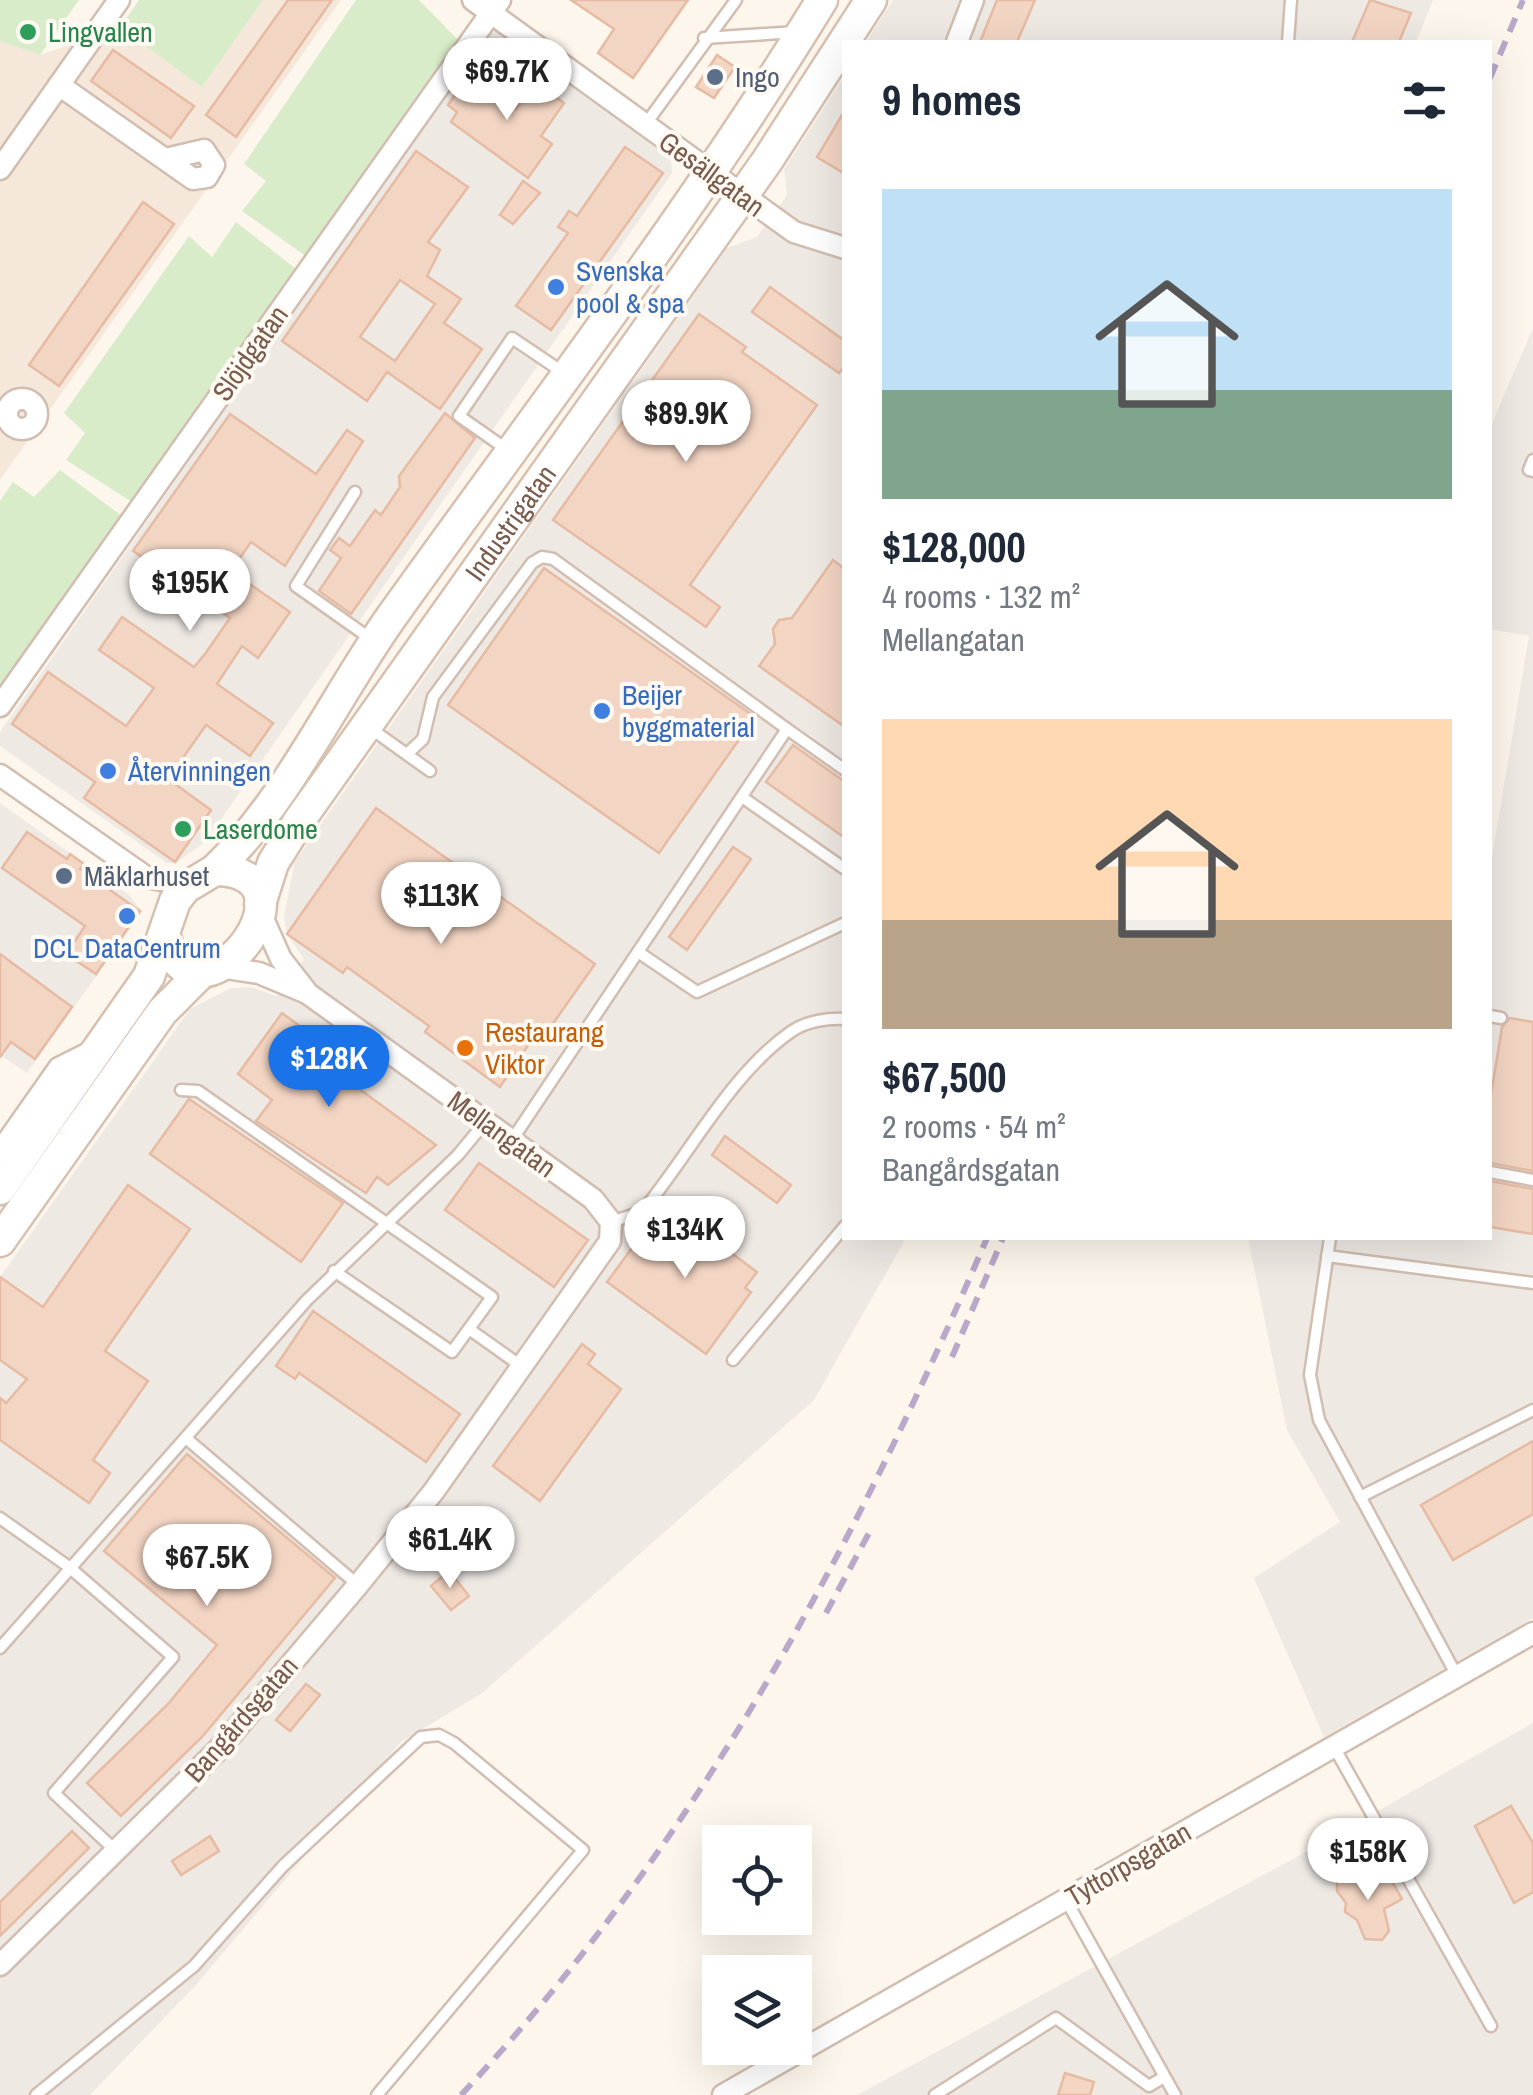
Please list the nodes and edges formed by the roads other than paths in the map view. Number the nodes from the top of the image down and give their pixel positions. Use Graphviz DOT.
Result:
graph roads {
  1 [pos="120,0"];
  2 [pos="473,0"];
  3 [pos="736,0"];
  4 [pos="822,0"];
  5 [pos="871,0"];
  6 [pos="973,0"];
  7 [pos="1291,0"];
  8 [pos="494,7"];
  9 [pos="803,31"];
  10 [pos="704,38"];
  11 [pos="845,40"];
  12 [pos="958,40"];
  13 [pos="1288,40"];
  14 [pos="842,44"];
  15 [pos="59,85"];
  16 [pos="645,126"];
  17 [pos="166,159"];
  18 [pos="0,169"];
  19 [pos="708,172"];
  20 [pos="742,196"];
  21 [pos="842,247"];
  22 [pos="564,373"];
  23 [pos="510,451"];
  24 [pos="1533,460"];
  25 [pos="1533,471"];
  26 [pos="355,492"];
  27 [pos="374,642"];
  28 [pos="0,706"];
  29 [pos="366,726"];
  30 [pos="787,729"];
  31 [pos="407,754"];
  32 [pos="842,768"];
  33 [pos="430,771"];
  34 [pos="0,775"];
  35 [pos="742,797"];
  36 [pos="842,867"];
  37 [pos="207,874"];
  38 [pos="146,878"];
  39 [pos="260,908"];
  40 [pos="842,923"];
  41 [pos="165,928"];
  42 [pos="638,952"];
  43 [pos="212,969"];
  44 [pos="307,992"];
  45 [pos="842,1020"];
  46 [pos="99,1049"];
  47 [pos="181,1090"];
  48 [pos="486,1121"];
  49 [pos="512,1140"];
  50 [pos="0,1152"];
  51 [pos="1492,1172"];
  52 [pos="1533,1180"];
  53 [pos="0,1189"];
  54 [pos="384,1222"];
  55 [pos="611,1222"];
  56 [pos="842,1230"];
  57 [pos="1330,1240"];
  58 [pos="0,1241"];
  59 [pos="1327,1256"];
  60 [pos="334,1271"];
  61 [pos="1533,1284"];
  62 [pos="468,1329"];
  63 [pos="733,1360"];
  64 [pos="523,1368"];
  65 [pos="1533,1410"];
  66 [pos="186,1439"];
  67 [pos="1360,1497"];
  68 [pos="0,1518"];
  69 [pos="69,1567"];
  70 [pos="358,1585"];
  71 [pos="1533,1633"];
  72 [pos="0,1648"];
  73 [pos="1457,1676"];
  74 [pos="1333,1746"];
  75 [pos="117,1852"];
  76 [pos="1066,1900"];
  77 [pos="0,1964"];
  78 [pos="1491,2026"];
  79 [pos="1164,2077"];
  80 [pos="36,2095"];
  81 [pos="377,2095"];
  82 [pos="722,2095"];
  83 [pos="935,2095"];
  84 [pos="1175,2095"];
  1 -- 15 [label="street"];
  2 -- 8 [label="street, Gesällgatan"];
  3 -- 10 [label="lane"];
  4 -- 9 [label="main road, Industrigatan"];
  5 -- 11 [label="main road, Industrigatan"];
  6 -- 12 [label="street"];
  7 -- 13 [label="lane"];
  8 -- 16 [label="street, Gesällgatan"];
  8 -- 28 [label="street, Slöjdgatan"];
  9 -- 10 [label="lane"];
  9 -- 19 [label="main road, Industrigatan"];
  10 -- 16 [label="lane"];
  14 -- 20 [label="main road, Industrigatan"];
  15 -- 17 [label="street"];
  15 -- 18 [label="street"];
  16 -- 19 [label="street, Gesällgatan"];
  19 -- 20 [label="street, Gesällgatan"];
  19 -- 22 [label="main road, Industrigatan"];
  20 -- 21 [label="street, Gesällgatan"];
  20 -- 29 [label="main road, Industrigatan"];
  22 -- 23 [label="main road, Industrigatan"];
  22 -- 23 [label="lane"];
  23 -- 27 [label="main road, Industrigatan"];
  24 -- 25 [label="lane"];
  26 -- 27 [label="lane"];
  27 -- 37 [label="main road, Industrigatan"];
  29 -- 31 [label="lane"];
  29 -- 39 [label="main road, Industrigatan"];
  30 -- 31 [label="lane"];
  30 -- 32 [label="lane"];
  30 -- 35 [label="lane"];
  31 -- 33 [label="lane"];
  34 -- 38 [label="street"];
  35 -- 36 [label="lane"];
  35 -- 42 [label="lane"];
  37 -- 38 [label="street"];
  37 -- 39 [label="main road"];
  37 -- 41 [label="main road"];
  38 -- 41 [label="street"];
  39 -- 43 [label="main road"];
  39 -- 44 [label="street, Mellangatan"];
  40 -- 42 [label="lane"];
  41 -- 43 [label="main road"];
  41 -- 46 [label="main road"];
  42 -- 49 [label="lane"];
  43 -- 44 [label="street, Mellangatan"];
  43 -- 58 [label="main road"];
  44 -- 48 [label="street, Mellangatan"];
  45 -- 55 [label="lane"];
  46 -- 50 [label="street"];
  46 -- 53 [label="main road"];
  47 -- 54 [label="lane"];
  48 -- 49 [label="street, Mellangatan"];
  48 -- 54 [label="lane"];
  49 -- 55 [label="street, Mellangatan"];
  51 -- 52 [label="lane"];
  54 -- 60 [label="lane"];
  54 -- 62 [label="lane"];
  55 -- 64 [label="street, Bangårdsgatan"];
  56 -- 63 [label="lane"];
  57 -- 59 [label="lane"];
  59 -- 61 [label="lane"];
  59 -- 67 [label="lane"];
  60 -- 62 [label="lane"];
  60 -- 66 [label="lane"];
  62 -- 64 [label="lane"];
  64 -- 70 [label="street, Bangårdsgatan"];
  65 -- 67 [label="lane"];
  66 -- 69 [label="lane"];
  66 -- 70 [label="lane"];
  67 -- 73 [label="lane"];
  68 -- 69 [label="lane"];
  69 -- 72 [label="lane"];
  69 -- 75 [label="lane"];
  70 -- 75 [label="street, Bangårdsgatan"];
  71 -- 73 [label="street, Tyttorpsgatan"];
  73 -- 74 [label="street, Tyttorpsgatan"];
  74 -- 76 [label="street, Tyttorpsgatan"];
  74 -- 78 [label="lane"];
  75 -- 77 [label="street, Bangårdsgatan"];
  76 -- 79 [label="lane"];
  76 -- 82 [label="street, Tyttorpsgatan"];
  79 -- 83 [label="lane"];
  79 -- 84 [label="lane"];
  80 -- 81 [label="lane"];
}
